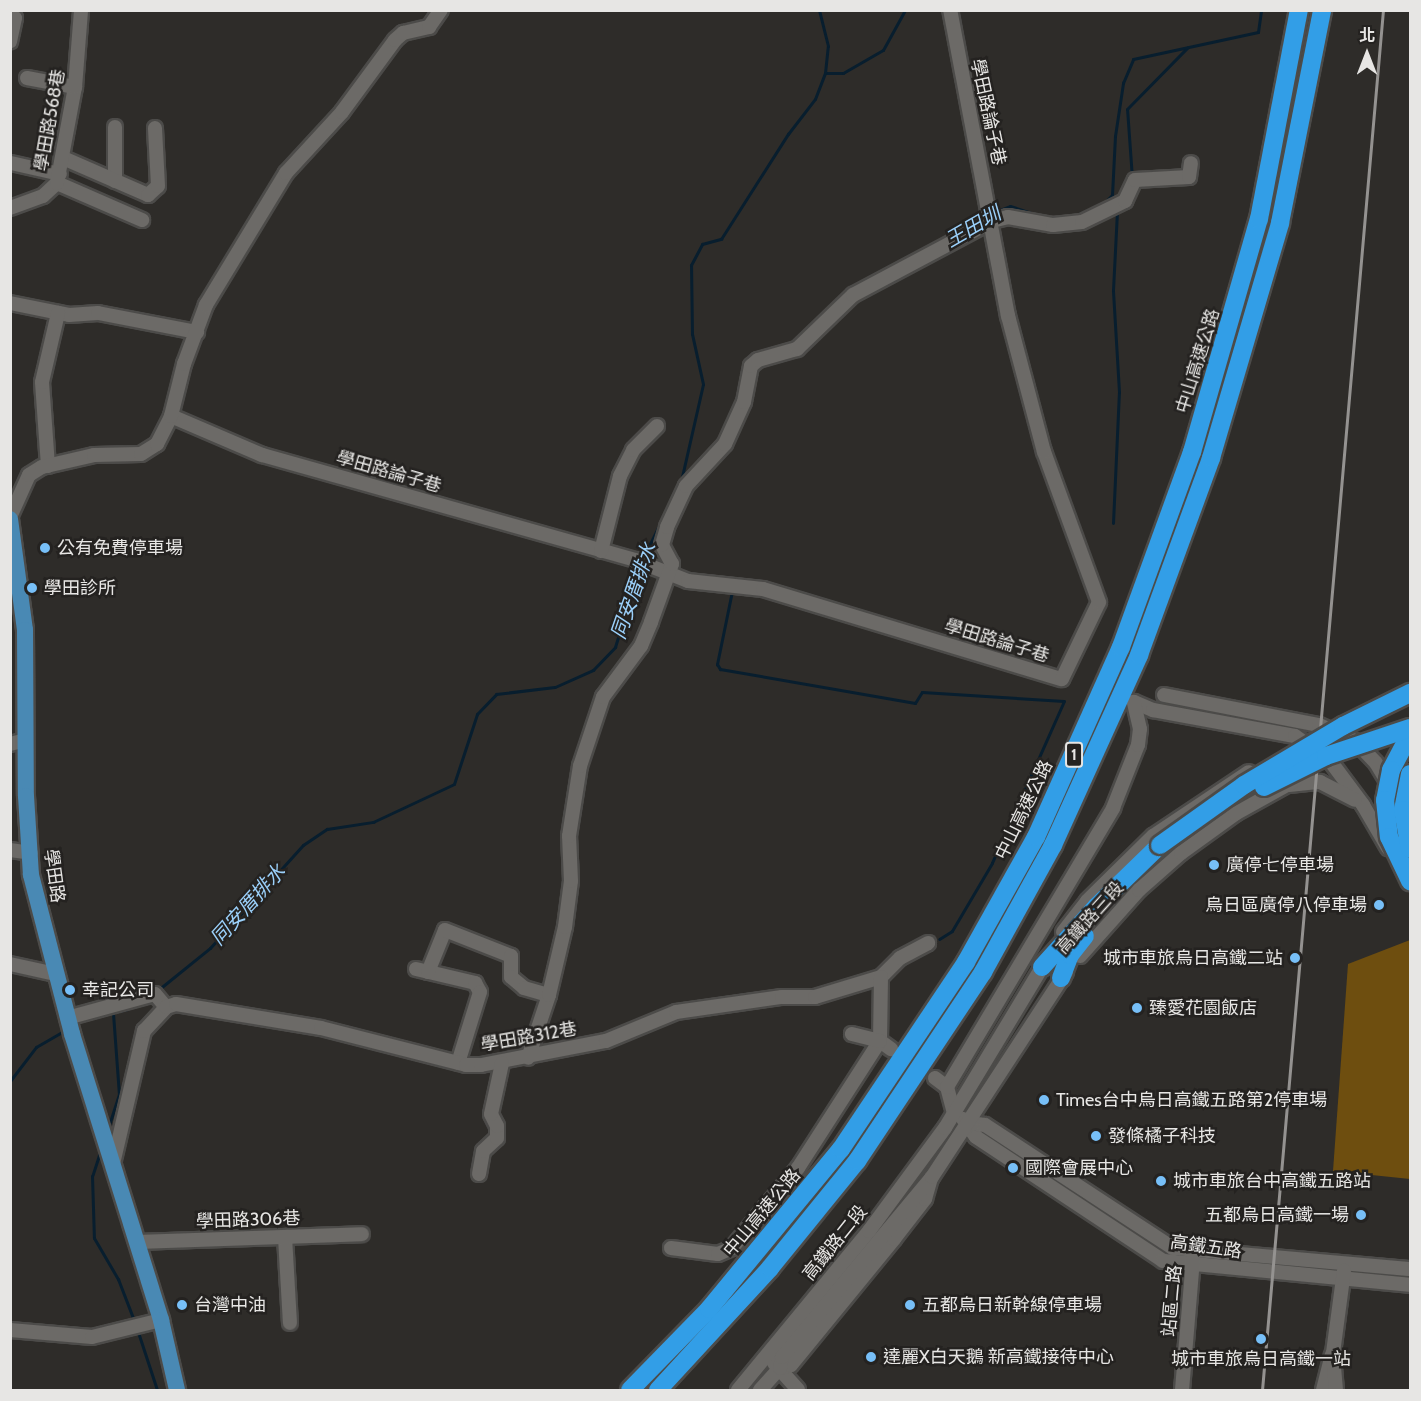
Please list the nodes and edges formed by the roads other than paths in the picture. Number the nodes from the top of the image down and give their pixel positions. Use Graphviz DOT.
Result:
graph roads {
  1 [pos="81,10"];
  2 [pos="441,10"];
  3 [pos="950,10"];
  4 [pos="1299,10"];
  5 [pos="1322,10"];
  6 [pos="10,17"];
  7 [pos="10,41"];
  8 [pos="27,78"];
  9 [pos="75,87"];
  10 [pos="115,127"];
  11 [pos="155,128"];
  12 [pos="63,158"];
  13 [pos="11,163"];
  14 [pos="1191,164"];
  15 [pos="58,178"];
  16 [pos="116,181"];
  17 [pos="10,208"];
  18 [pos="142,220"];
  19 [pos="992,221"];
  20 [pos="10,303"];
  21 [pos="58,313"];
  22 [pos="196,332"];
  23 [pos="171,416"];
  24 [pos="657,426"];
  25 [pos="48,466"];
  26 [pos="10,518"];
  27 [pos="601,551"];
  28 [pos="666,571"];
  29 [pos="1410,693"];
  30 [pos="1164,695"];
  31 [pos="1410,728"];
  32 [pos="1333,731"];
  33 [pos="1410,734"];
  34 [pos="1302,740"];
  35 [pos="18,742"];
  36 [pos="1331,762"];
  37 [pos="1410,774"];
  38 [pos="1287,785"];
  39 [pos="1363,805"];
  40 [pos="1410,821"];
  41 [pos="1164,848"];
  42 [pos="1410,848"];
  43 [pos="10,850"];
  44 [pos="30,853"];
  45 [pos="1410,881"];
  46 [pos="1410,888"];
  47 [pos="928,943"];
  48 [pos="10,964"];
  49 [pos="1042,967"];
  50 [pos="56,974"];
  51 [pos="881,977"];
  52 [pos="1061,978"];
  53 [pos="549,995"];
  54 [pos="166,1007"];
  55 [pos="68,1018"];
  56 [pos="852,1034"];
  57 [pos="885,1045"];
  58 [pos="528,1058"];
  59 [pos="458,1063"];
  60 [pos="502,1063"];
  61 [pos="934,1078"];
  62 [pos="947,1087"];
  63 [pos="954,1113"];
  64 [pos="969,1123"];
  65 [pos="112,1166"];
  66 [pos="479,1174"];
  67 [pos="362,1234"];
  68 [pos="285,1237"];
  69 [pos="136,1242"];
  70 [pos="671,1248"];
  71 [pos="1194,1251"];
  72 [pos="1344,1263"];
  73 [pos="1192,1266"];
  74 [pos="1410,1269"];
  75 [pos="1343,1279"];
  76 [pos="1410,1285"];
  77 [pos="156,1322"];
  78 [pos="290,1323"];
  79 [pos="10,1330"];
  80 [pos="1333,1353"];
  81 [pos="759,1361"];
  82 [pos="780,1368"];
  83 [pos="770,1379"];
  84 [pos="177,1390"];
  85 [pos="630,1390"];
  86 [pos="658,1390"];
  87 [pos="738,1390"];
  88 [pos="760,1390"];
  89 [pos="779,1390"];
  90 [pos="798,1390"];
  91 [pos="1182,1390"];
  92 [pos="1323,1390"];
  93 [pos="1336,1390"];
  1 -- 9 [label="street, 學田路568巷"];
  2 -- 22 [label="street"];
  3 -- 19 [label="street, 學田路論子巷"];
  4 -- 85 [label="highway, 中山高速公路 / 1"];
  5 -- 86 [label="highway, 1"];
  6 -- 7 [label="street"];
  8 -- 9 [label="street"];
  9 -- 12 [label="street, 學田路568巷"];
  10 -- 16 [label="street"];
  11 -- 16 [label="street"];
  12 -- 15 [label="street, 學田路568巷"];
  12 -- 16 [label="street"];
  13 -- 15 [label="street"];
  14 -- 19 [label="street"];
  15 -- 17 [label="street, 學田路568巷"];
  15 -- 18 [label="street"];
  19 -- 28 [label="street"];
  19 -- 28 [label="street, 學田路論子巷"];
  20 -- 21 [label="street"];
  21 -- 22 [label="street"];
  21 -- 25 [label="street"];
  22 -- 23 [label="street"];
  23 -- 25 [label="street"];
  23 -- 27 [label="street, 學田路論子巷"];
  24 -- 27 [label="street"];
  25 -- 26 [label="street"];
  26 -- 35 [label="main road, 學田路"];
  27 -- 28 [label="street, 學田路論子巷"];
  28 -- 53 [label="street"];
  29 -- 41 [label="highway, bridge"];
  30 -- 32 [label="street"];
  31 -- 41 [label="highway, bridge"];
  32 -- 34 [label="street, 高鐵路三段"];
  32 -- 36 [label="street"];
  32 -- 40 [label="street"];
  33 -- 45 [label="highway, bridge"];
  34 -- 36 [label="street"];
  34 -- 49 [label="street, 高鐵路三段"];
  34 -- 62 [label="street"];
  35 -- 44 [label="main road, 學田路"];
  36 -- 38 [label="street, 高鐵路三段"];
  36 -- 39 [label="street"];
  37 -- 42 [label="highway, bridge"];
  38 -- 39 [label="street, 高鐵路三段"];
  38 -- 52 [label="street, 高鐵路三段"];
  39 -- 46 [label="street"];
  41 -- 49 [label="highway"];
  41 -- 52 [label="highway"];
  43 -- 44 [label="street"];
  44 -- 50 [label="main road, 學田路"];
  47 -- 51 [label="street"];
  48 -- 50 [label="street"];
  49 -- 63 [label="street, 高鐵路三段"];
  50 -- 55 [label="main road, 學田路"];
  51 -- 57 [label="street"];
  51 -- 58 [label="street, 學田路312巷"];
  52 -- 64 [label="street, 高鐵路三段"];
  53 -- 58 [label="street"];
  53 -- 59 [label="street"];
  54 -- 55 [label="street"];
  54 -- 59 [label="street, 學田路312巷"];
  54 -- 65 [label="street"];
  55 -- 65 [label="main road, 學田路"];
  56 -- 57 [label="street"];
  57 -- 70 [label="street"];
  58 -- 60 [label="street, 學田路312巷"];
  59 -- 60 [label="street, 學田路312巷"];
  60 -- 66 [label="street"];
  61 -- 62 [label="street"];
  62 -- 63 [label="street"];
  63 -- 64 [label="street, 高鐵五路"];
  63 -- 81 [label="street, 高鐵路二段"];
  64 -- 71 [label="street, 高鐵五路"];
  64 -- 73 [label="street, 高鐵五路"];
  64 -- 82 [label="street"];
  65 -- 69 [label="main road"];
  67 -- 68 [label="street, 學田路306巷"];
  68 -- 69 [label="street, 學田路306巷"];
  68 -- 78 [label="street"];
  69 -- 77 [label="main road"];
  71 -- 72 [label="street, 高鐵五路"];
  71 -- 73 [label="street, 站區二路"];
  72 -- 74 [label="street, 高鐵五路"];
  72 -- 75 [label="street"];
  73 -- 75 [label="street, 高鐵五路"];
  73 -- 91 [label="street, 站區二路"];
  75 -- 76 [label="street, 高鐵五路"];
  75 -- 80 [label="street"];
  77 -- 79 [label="street"];
  77 -- 84 [label="main road"];
  80 -- 92 [label="street"];
  80 -- 93 [label="street"];
  81 -- 82 [label="street"];
  81 -- 83 [label="street"];
  81 -- 87 [label="street, 高鐵路二段"];
  82 -- 83 [label="street"];
  82 -- 90 [label="street"];
  83 -- 88 [label="street"];
  83 -- 89 [label="street"];
}
